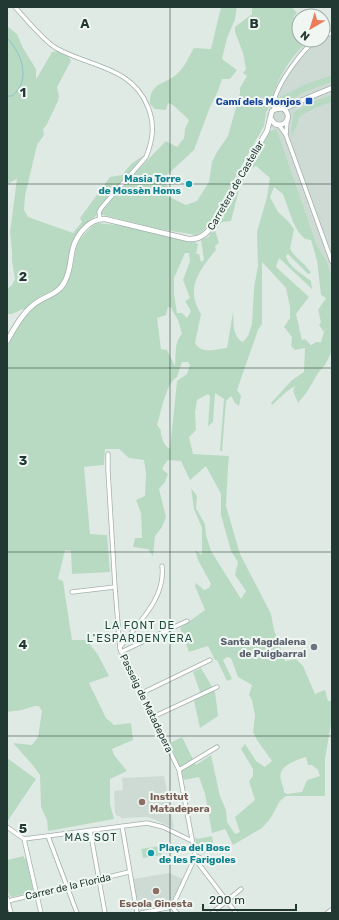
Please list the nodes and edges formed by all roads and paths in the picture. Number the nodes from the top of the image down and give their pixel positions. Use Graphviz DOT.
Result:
graph roads {
  1 [pos="15,7"];
  2 [pos="307,48"];
  3 [pos="332,88"];
  4 [pos="275,99"];
  5 [pos="296,104"];
  6 [pos="281,108"];
  7 [pos="274,110"];
  8 [pos="288,114"];
  9 [pos="270,118"];
  10 [pos="287,121"];
  11 [pos="278,125"];
  12 [pos="267,131"];
  13 [pos="286,135"];
  14 [pos="100,219"];
  15 [pos="332,248"];
  16 [pos="327,250"];
  17 [pos="332,262"];
  18 [pos="7,341"];
  19 [pos="108,454"];
  20 [pos="162,566"];
  21 [pos="115,587"];
  22 [pos="72,592"];
  23 [pos="187,621"];
  24 [pos="121,649"];
  25 [pos="210,660"];
  26 [pos="217,687"];
  27 [pos="142,693"];
  28 [pos="154,718"];
  29 [pos="217,747"];
  30 [pos="179,770"];
  31 [pos="122,826"];
  32 [pos="7,827"];
  33 [pos="90,830"];
  34 [pos="48,836"];
  35 [pos="24,839"];
  36 [pos="192,841"];
  37 [pos="195,855"];
  38 [pos="193,862"];
  39 [pos="198,863"];
  40 [pos="129,872"];
  41 [pos="99,879"];
  42 [pos="67,886"];
  43 [pos="241,890"];
  44 [pos="37,894"];
  45 [pos="7,899"];
  46 [pos="227,901"];
  47 [pos="172,907"];
  48 [pos="332,910"];
  49 [pos="11,913"];
  50 [pos="41,913"];
  51 [pos="77,913"];
  52 [pos="105,913"];
  53 [pos="137,913"];
  54 [pos="141,913"];
  55 [pos="177,913"];
  56 [pos="212,913"];
  57 [pos="236,913"];
  58 [pos="328,913"];
  1 -- 14 [label="street"];
  2 -- 4 [label="street"];
  3 -- 5 [label="street"];
  4 -- 6 [label="street"];
  4 -- 7 [label="street"];
  5 -- 6 [label="street"];
  5 -- 8 [label="street"];
  6 -- 7 [label="street"];
  6 -- 8 [label="street"];
  7 -- 9 [label="street"];
  8 -- 10 [label="street"];
  9 -- 11 [label="street"];
  9 -- 12 [label="street, Carretera de Castellar"];
  10 -- 11 [label="street"];
  10 -- 13 [label="street"];
  11 -- 12 [label="street, Carretera de Castellar"];
  11 -- 13 [label="street"];
  12 -- 14 [label="street, Carretera de Castellar"];
  13 -- 16 [label="street"];
  14 -- 18 [label="street"];
  15 -- 16 [label="street"];
  16 -- 17 [label="street"];
  19 -- 21 [label="street, Passeig de Matadepera"];
  20 -- 24 [label="street"];
  21 -- 22 [label="street"];
  21 -- 24 [label="street, Passeig de Matadepera"];
  23 -- 24 [label="street"];
  24 -- 27 [label="street, Passeig de Matadepera"];
  25 -- 27 [label="street"];
  26 -- 28 [label="street"];
  27 -- 28 [label="street, Passeig de Matadepera"];
  28 -- 30 [label="street, Passeig de Matadepera"];
  29 -- 30 [label="street"];
  30 -- 36 [label="street, Passeig de Matadepera"];
  31 -- 33 [label="street"];
  31 -- 36 [label="street"];
  31 -- 40 [label="street"];
  32 -- 35 [label="street"];
  33 -- 34 [label="street"];
  33 -- 41 [label="street"];
  34 -- 35 [label="street"];
  34 -- 42 [label="street"];
  35 -- 44 [label="street"];
  36 -- 37 [label="street, Passeig de Matadepera"];
  37 -- 38 [label="street"];
  37 -- 39 [label="street, Passeig de Matadepera"];
  38 -- 39 [label="street"];
  38 -- 47 [label="street"];
  39 -- 46 [label="street"];
  40 -- 41 [label="street, Carrer de la Florida"];
  40 -- 53 [label="street"];
  41 -- 42 [label="street, Carrer de la Florida"];
  41 -- 52 [label="street"];
  42 -- 44 [label="street, Carrer de la Florida"];
  42 -- 51 [label="street"];
  43 -- 46 [label="street"];
  44 -- 45 [label="street, Carrer de la Florida"];
  44 -- 50 [label="street"];
  45 -- 49 [label="street"];
  46 -- 56 [label="street"];
  46 -- 57 [label="street"];
  47 -- 54 [label="street"];
  47 -- 55 [label="street"];
  48 -- 58 [label="street"];
}
